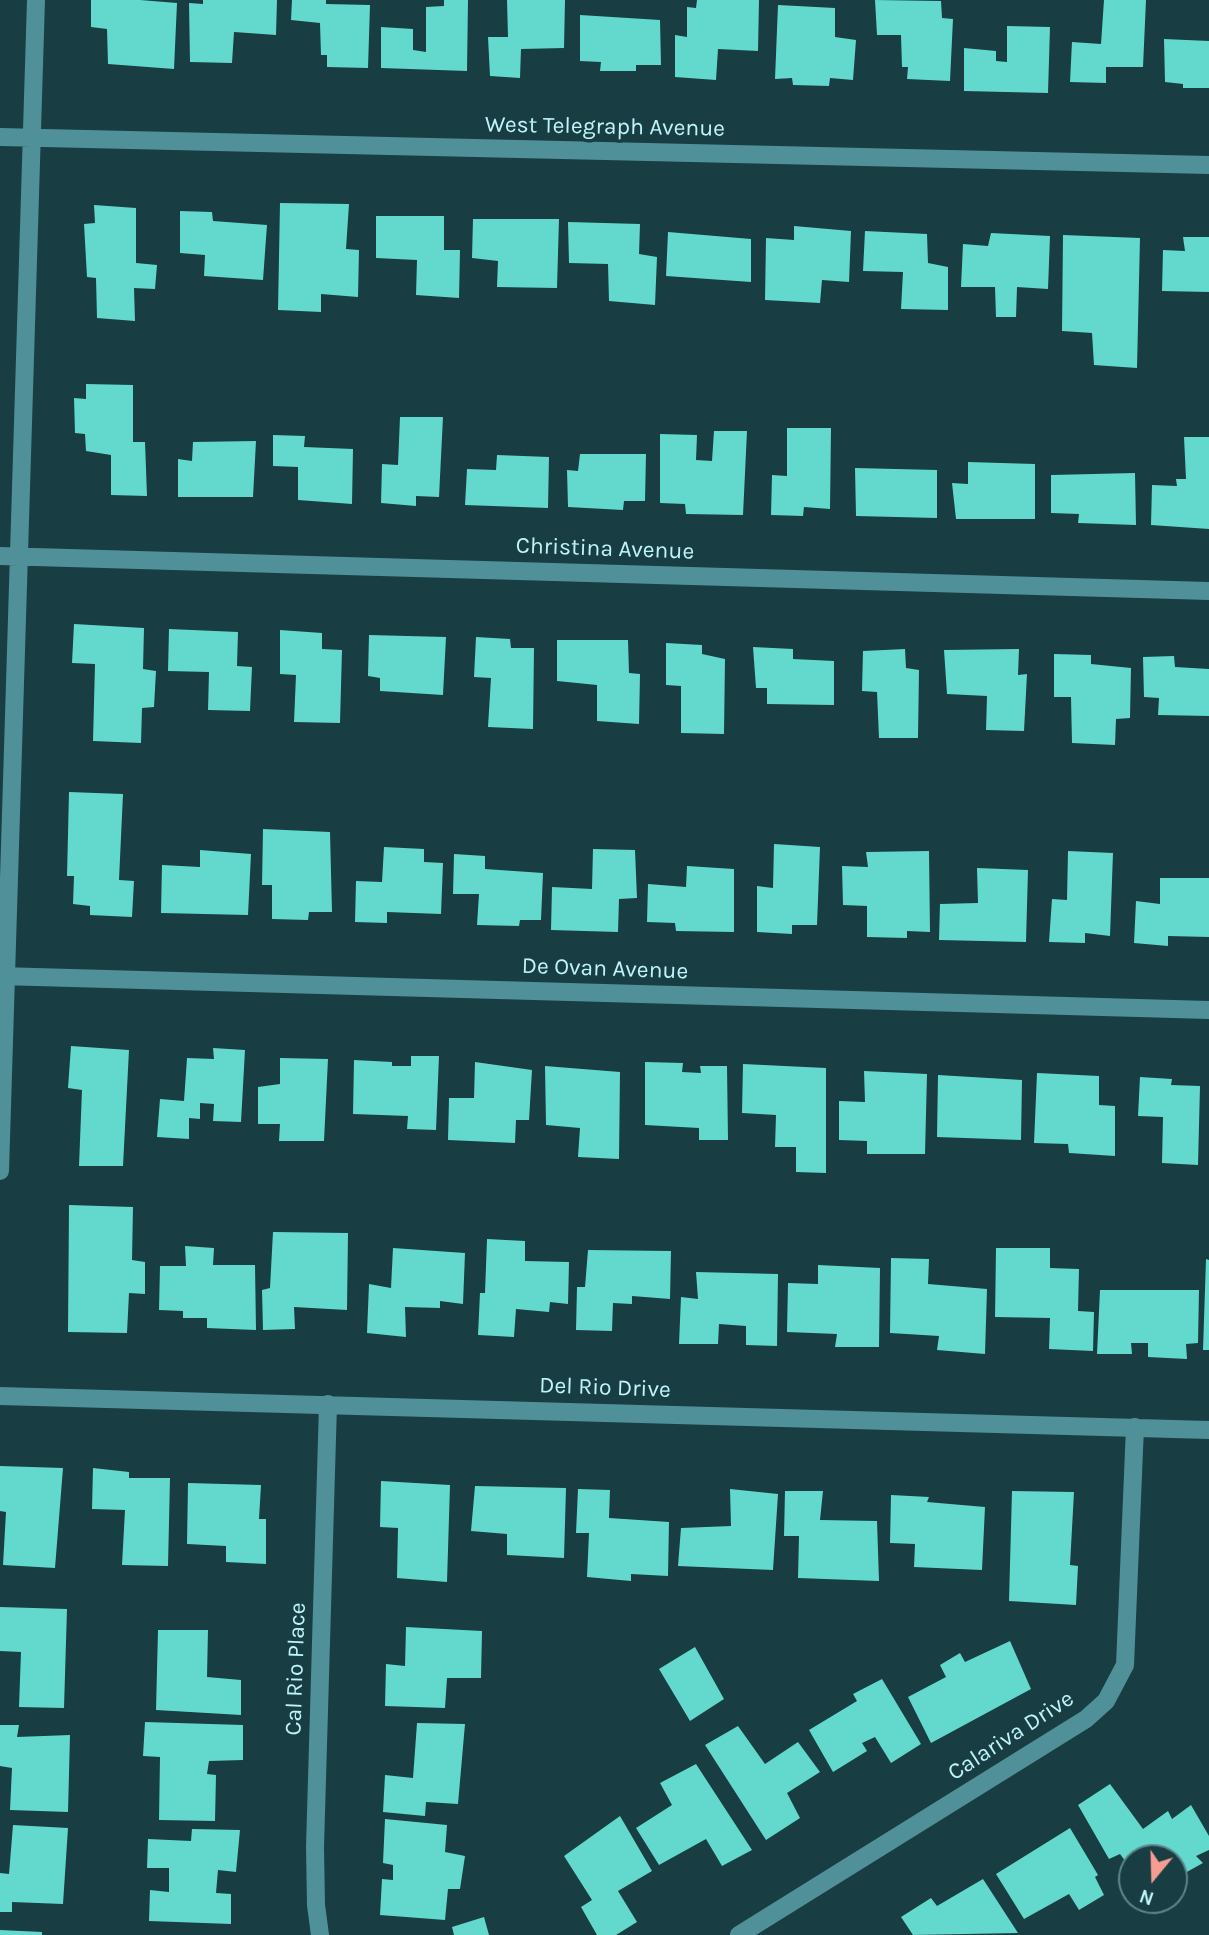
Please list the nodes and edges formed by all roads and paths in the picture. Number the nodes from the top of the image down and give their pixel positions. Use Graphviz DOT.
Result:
graph roads {
  1 [pos="36,0"];
  2 [pos="0,137"];
  3 [pos="32,138"];
  4 [pos="1209,165"];
  5 [pos="0,556"];
  6 [pos="19,556"];
  7 [pos="1209,591"];
  8 [pos="4,977"];
  9 [pos="1209,1010"];
  10 [pos="0,1171"];
  11 [pos="0,1396"];
  12 [pos="328,1404"];
  13 [pos="1135,1427"];
  14 [pos="1209,1430"];
  15 [pos="320,1935"];
  16 [pos="739,1935"];
  1 -- 3 [label="street"];
  2 -- 3 [label="street, West Telegraph Avenue"];
  3 -- 4 [label="street, West Telegraph Avenue"];
  3 -- 6 [label="street"];
  5 -- 6 [label="street, Christina Avenue"];
  6 -- 7 [label="street, Christina Avenue"];
  6 -- 8 [label="street"];
  8 -- 9 [label="street, De Ovan Avenue"];
  8 -- 10 [label="street"];
  11 -- 12 [label="street, Del Rio Drive"];
  12 -- 13 [label="street, Del Rio Drive"];
  12 -- 15 [label="street, Cal Rio Place"];
  13 -- 14 [label="street, Del Rio Drive"];
  13 -- 16 [label="street, Calariva Drive"];
}
